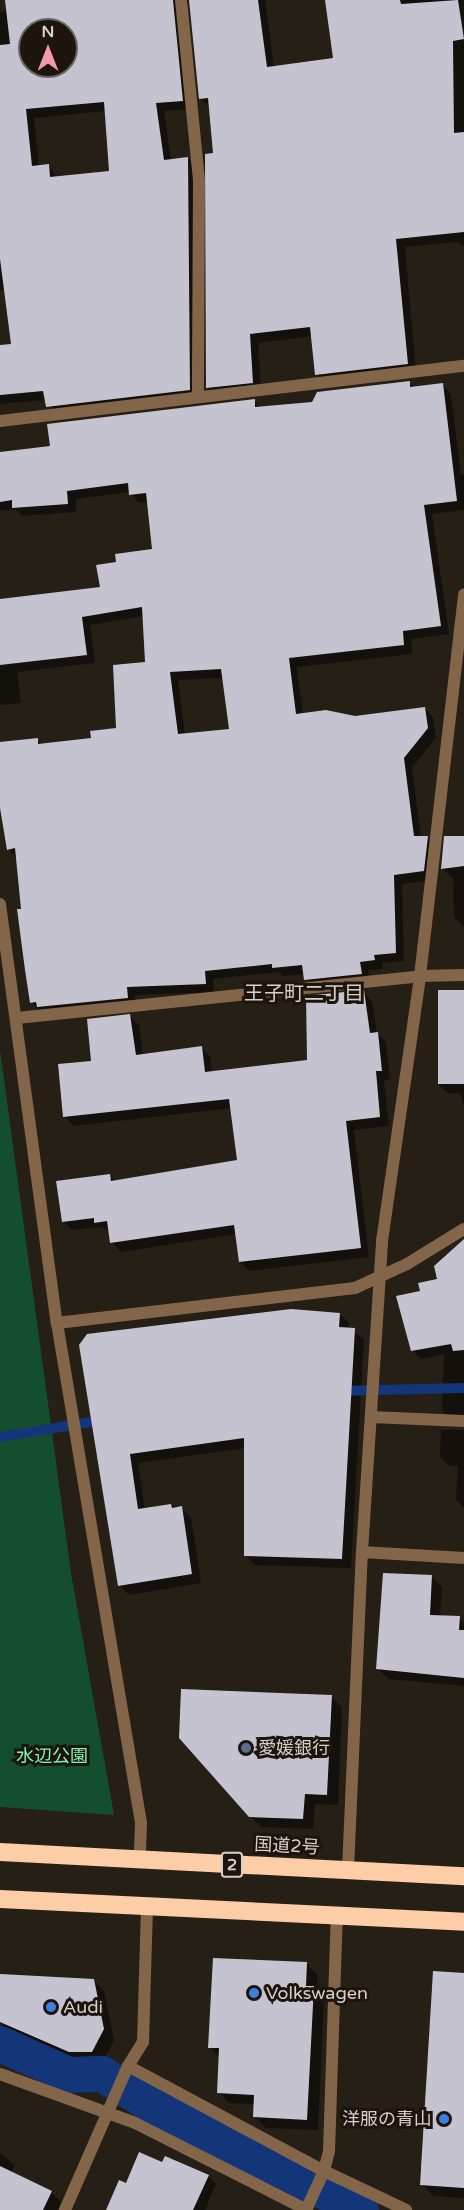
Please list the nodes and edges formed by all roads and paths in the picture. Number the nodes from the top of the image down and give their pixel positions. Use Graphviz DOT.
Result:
graph roads {
  1 [pos="182,0"];
  2 [pos="464,366"];
  3 [pos="198,394"];
  4 [pos="0,421"];
  5 [pos="464,595"];
  6 [pos="458,671"];
  7 [pos="0,904"];
  8 [pos="464,975"];
  9 [pos="420,976"];
  10 [pos="17,1018"];
  11 [pos="464,1229"];
  12 [pos="380,1277"];
  13 [pos="57,1323"];
  14 [pos="371,1417"];
  15 [pos="464,1421"];
  16 [pos="362,1552"];
  17 [pos="464,1558"];
  18 [pos="0,1852"];
  19 [pos="140,1860"];
  20 [pos="348,1870"];
  21 [pos="464,1876"];
  22 [pos="0,1899"];
  23 [pos="147,1906"];
  24 [pos="337,1916"];
  25 [pos="464,1922"];
  26 [pos="126,2070"];
  27 [pos="0,2074"];
  28 [pos="108,2114"];
  29 [pos="322,2176"];
  30 [pos="307,2208"];
  31 [pos="65,2210"];
  32 [pos="406,2210"];
  1 -- 3 [label="street"];
  2 -- 3 [label="street"];
  3 -- 4 [label="street"];
  5 -- 6 [label="street"];
  6 -- 9 [label="street"];
  7 -- 10 [label="street"];
  8 -- 9 [label="street"];
  9 -- 10 [label="street"];
  9 -- 12 [label="street"];
  10 -- 13 [label="street"];
  11 -- 12 [label="street"];
  12 -- 13 [label="street"];
  12 -- 14 [label="street"];
  13 -- 19 [label="street"];
  14 -- 15 [label="street"];
  14 -- 16 [label="street"];
  16 -- 17 [label="street"];
  16 -- 20 [label="street"];
  18 -- 19 [label="highway, 国道2号 / 2"];
  19 -- 20 [label="highway, 国道2号 / 2"];
  20 -- 21 [label="highway, 国道2号 / 2"];
  22 -- 23 [label="highway"];
  23 -- 24 [label="highway"];
  23 -- 26 [label="street"];
  24 -- 25 [label="highway"];
  24 -- 29 [label="street"];
  26 -- 28 [label="street"];
  26 -- 29 [label="street"];
  27 -- 28 [label="street"];
  28 -- 30 [label="street"];
  28 -- 31 [label="street"];
  29 -- 30 [label="street"];
  29 -- 32 [label="street"];
}
